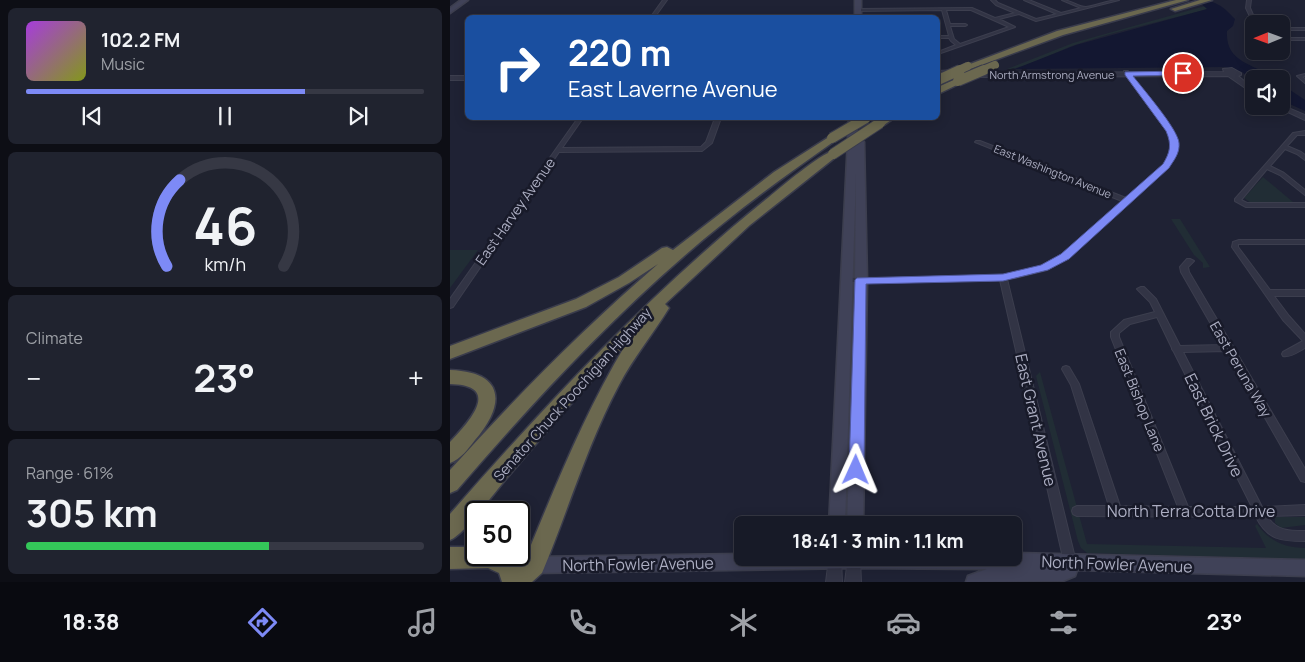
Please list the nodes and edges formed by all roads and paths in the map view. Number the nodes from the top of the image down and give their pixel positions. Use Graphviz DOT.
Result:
graph roads {
  1 [pos="465,0"];
  2 [pos="665,0"];
  3 [pos="858,0"];
  4 [pos="993,0"];
  5 [pos="1026,0"];
  6 [pos="1064,0"];
  7 [pos="1098,0"];
  8 [pos="1117,0"];
  9 [pos="1184,0"];
  10 [pos="1208,0"];
  11 [pos="1248,0"];
  12 [pos="1106,3"];
  13 [pos="1085,8"];
  14 [pos="858,10"];
  15 [pos="885,10"];
  16 [pos="915,10"];
  17 [pos="944,10"];
  18 [pos="450,11"];
  19 [pos="1019,13"];
  20 [pos="1061,14"];
  21 [pos="654,15"];
  22 [pos="858,15"];
  23 [pos="885,15"];
  24 [pos="916,15"];
  25 [pos="1251,15"];
  26 [pos="995,19"];
  27 [pos="948,25"];
  28 [pos="965,25"];
  29 [pos="1290,29"];
  30 [pos="1305,29"];
  31 [pos="940,37"];
  32 [pos="951,37"];
  33 [pos="1290,38"];
  34 [pos="1294,38"];
  35 [pos="1305,38"];
  36 [pos="959,45"];
  37 [pos="1305,46"];
  38 [pos="940,52"];
  39 [pos="1127,73"];
  40 [pos="1231,73"];
  41 [pos="940,74"];
  42 [pos="1305,75"];
  43 [pos="450,78"];
  44 [pos="465,78"];
  45 [pos="940,79"];
  46 [pos="1245,81"];
  47 [pos="1305,82"];
  48 [pos="1245,85"];
  49 [pos="940,90"];
  50 [pos="1290,108"];
  51 [pos="1290,110"];
  52 [pos="1305,116"];
  53 [pos="579,120"];
  54 [pos="717,120"];
  55 [pos="853,120"];
  56 [pos="860,120"];
  57 [pos="863,120"];
  58 [pos="885,120"];
  59 [pos="1304,133"];
  60 [pos="978,142"];
  61 [pos="1284,147"];
  62 [pos="557,150"];
  63 [pos="1305,158"];
  64 [pos="1266,166"];
  65 [pos="758,190"];
  66 [pos="1305,193"];
  67 [pos="1127,201"];
  68 [pos="1305,205"];
  69 [pos="735,231"];
  70 [pos="1305,242"];
  71 [pos="1190,261"];
  72 [pos="1003,277"];
  73 [pos="855,280"];
  74 [pos="1141,289"];
  75 [pos="1268,293"];
  76 [pos="1305,293"];
  77 [pos="450,305"];
  78 [pos="1159,314"];
  79 [pos="1305,339"];
  80 [pos="1305,344"];
  81 [pos="1229,348"];
  82 [pos="1176,350"];
  83 [pos="450,353"];
  84 [pos="1286,354"];
  85 [pos="1066,369"];
  86 [pos="450,377"];
  87 [pos="450,456"];
  88 [pos="1305,478"];
  89 [pos="450,484"];
  90 [pos="1116,510"];
  91 [pos="1305,510"];
  92 [pos="1077,511"];
  93 [pos="1185,512"];
  94 [pos="1257,512"];
  95 [pos="838,516"];
  96 [pos="855,516"];
  97 [pos="452,528"];
  98 [pos="1305,536"];
  99 [pos="450,558"];
  100 [pos="734,561"];
  101 [pos="1022,561"];
  102 [pos="1070,562"];
  103 [pos="534,565"];
  104 [pos="835,566"];
  105 [pos="854,566"];
  106 [pos="450,568"];
  107 [pos="1305,568"];
  108 [pos="512,577"];
  109 [pos="834,582"];
  110 [pos="854,582"];
  111 [pos="974,582"];
  1 -- 18 [label="main road"];
  2 -- 21 [label="street"];
  3 -- 14 [label="main road"];
  4 -- 19 [label="street"];
  5 -- 20 [label="street"];
  6 -- 13 [label="street"];
  7 -- 12 [label="street"];
  8 -- 12 [label="street"];
  9 -- 45 [label="highway, bridge"];
  10 -- 49 [label="highway, bridge"];
  11 -- 25 [label="street"];
  12 -- 13 [label="street"];
  13 -- 20 [label="street"];
  14 -- 15 [label="street"];
  14 -- 22 [label="main road"];
  15 -- 16 [label="street"];
  15 -- 23 [label="street"];
  16 -- 17 [label="street"];
  16 -- 24 [label="street"];
  17 -- 26 [label="street"];
  17 -- 27 [label="street"];
  19 -- 20 [label="street"];
  19 -- 26 [label="street"];
  26 -- 36 [label="street"];
  27 -- 28 [label="street"];
  27 -- 32 [label="street"];
  29 -- 30 [label="street"];
  31 -- 32 [label="street"];
  32 -- 36 [label="street"];
  33 -- 34 [label="street"];
  34 -- 35 [label="street"];
  34 -- 37 [label="street"];
  36 -- 38 [label="street"];
  39 -- 40 [label="street, North Armstrong Avenue"];
  39 -- 41 [label="street, North Armstrong Avenue"];
  39 -- 67 [label="street"];
  40 -- 46 [label="street"];
  40 -- 48 [label="street"];
  42 -- 47 [label="street"];
  43 -- 44 [label="street"];
  50 -- 52 [label="street"];
  51 -- 52 [label="street"];
  53 -- 62 [label="street, East Harvey Avenue"];
  54 -- 62 [label="street"];
  55 -- 73 [label="main road"];
  56 -- 73 [label="main road"];
  57 -- 65 [label="highway, Senator Chuck Poochigian Highway, bridge"];
  58 -- 69 [label="highway, Senator Chuck Poochigian Highway, bridge"];
  59 -- 61 [label="street"];
  60 -- 67 [label="street, East Washington Avenue"];
  61 -- 63 [label="street"];
  61 -- 64 [label="street"];
  62 -- 77 [label="street, East Harvey Avenue"];
  64 -- 66 [label="street"];
  64 -- 68 [label="street"];
  65 -- 83 [label="highway"];
  65 -- 89 [label="highway, Senator Chuck Poochigian Highway"];
  67 -- 72 [label="street"];
  69 -- 97 [label="highway, Senator Chuck Poochigian Highway"];
  69 -- 103 [label="highway"];
  70 -- 75 [label="street"];
  71 -- 81 [label="street, East Peruna Way"];
  72 -- 73 [label="street"];
  72 -- 102 [label="street, East Grant Avenue"];
  73 -- 95 [label="main road"];
  73 -- 96 [label="main road"];
  74 -- 78 [label="street, East Brick Drive"];
  75 -- 76 [label="street"];
  75 -- 79 [label="street"];
  78 -- 82 [label="street, East Brick Drive"];
  78 -- 93 [label="street, East Bishop Lane"];
  80 -- 84 [label="street"];
  81 -- 82 [label="street"];
  81 -- 88 [label="street, East Peruna Way"];
  82 -- 94 [label="street, East Brick Drive"];
  85 -- 90 [label="street"];
  86 -- 87 [label="highway"];
  90 -- 92 [label="street, North Terra Cotta Drive"];
  90 -- 93 [label="street, North Terra Cotta Drive"];
  91 -- 94 [label="street, North Terra Cotta Drive"];
  93 -- 94 [label="street, North Terra Cotta Drive"];
  94 -- 98 [label="street, East Brick Drive"];
  99 -- 108 [label="highway"];
  100 -- 103 [label="main road, North Fowler Avenue"];
  101 -- 102 [label="main road, North Fowler Avenue"];
  102 -- 107 [label="main road, North Fowler Avenue"];
  102 -- 111 [label="main road"];
  103 -- 108 [label="highway"];
  104 -- 109 [label="street"];
  105 -- 110 [label="street"];
  106 -- 108 [label="main road"];
}
